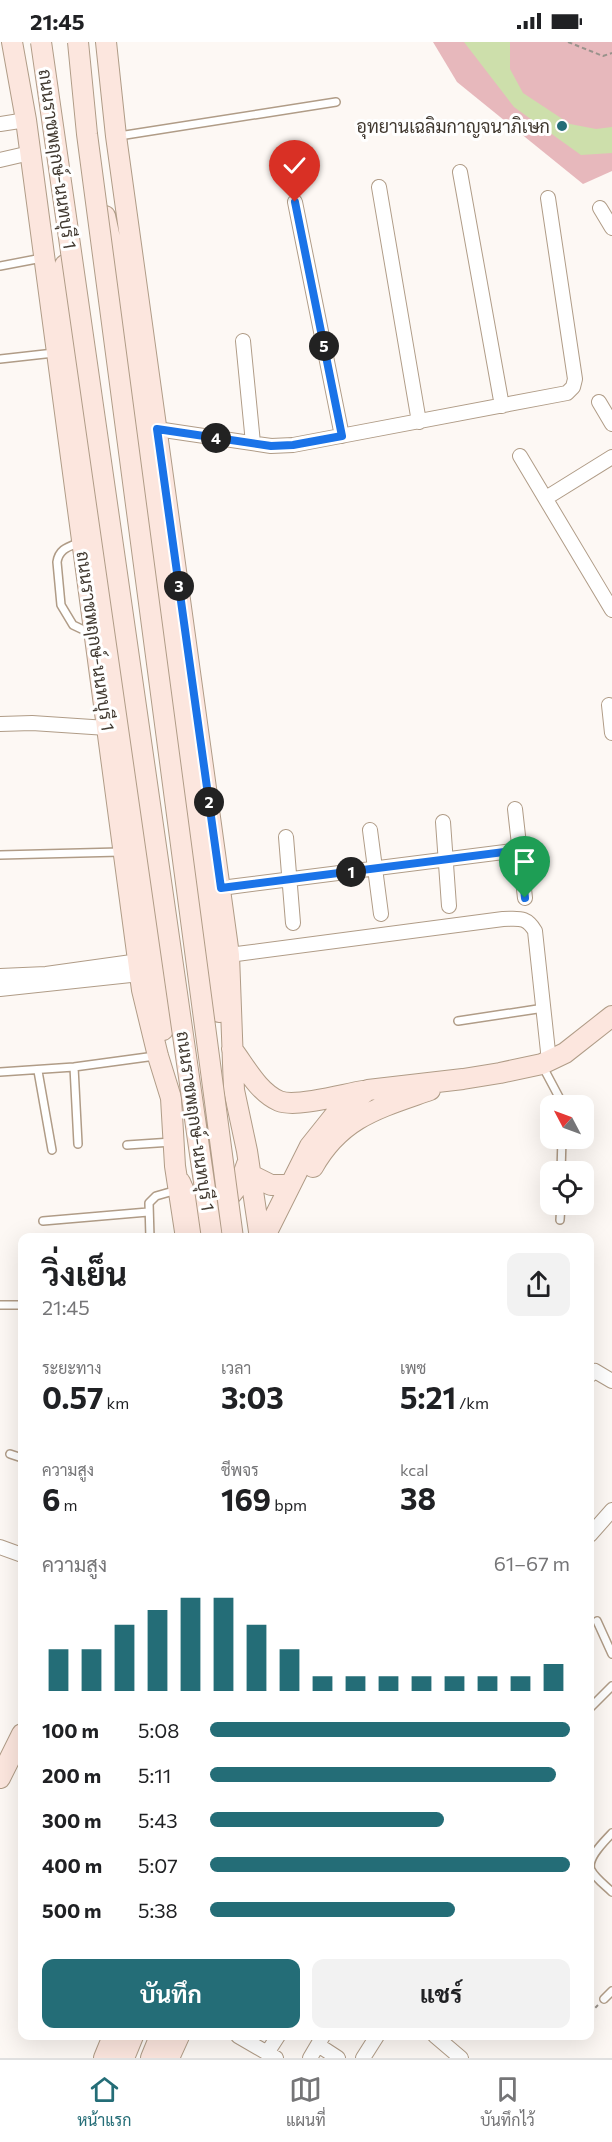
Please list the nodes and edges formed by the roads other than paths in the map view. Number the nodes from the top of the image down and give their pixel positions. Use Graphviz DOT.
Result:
graph roads {
  1 [pos="12,42"];
  2 [pos="41,42"];
  3 [pos="78,42"];
  4 [pos="106,42"];
  5 [pos="336,102"];
  6 [pos="26,120"];
  7 [pos="0,124"];
  8 [pos="87,134"];
  9 [pos="116,136"];
  10 [pos="56,141"];
  11 [pos="30,153"];
  12 [pos="0,160"];
  13 [pos="460,172"];
  14 [pos="379,187"];
  15 [pos="548,198"];
  16 [pos="295,202"];
  17 [pos="600,208"];
  18 [pos="612,228"];
  19 [pos="44,258"];
  20 [pos="0,266"];
  21 [pos="243,341"];
  22 [pos="57,352"];
  23 [pos="0,359"];
  24 [pos="599,402"];
  25 [pos="502,406"];
  26 [pos="419,422"];
  27 [pos="612,424"];
  28 [pos="157,429"];
  29 [pos="342,436"];
  30 [pos="253,443"];
  31 [pos="520,456"];
  32 [pos="612,457"];
  33 [pos="546,498"];
  34 [pos="82,541"];
  35 [pos="612,610"];
  36 [pos="95,635"];
  37 [pos="609,705"];
  38 [pos="0,724"];
  39 [pos="107,728"];
  40 [pos="612,734"];
  41 [pos="515,809"];
  42 [pos="443,822"];
  43 [pos="370,830"];
  44 [pos="286,837"];
  45 [pos="132,848"];
  46 [pos="520,850"];
  47 [pos="0,855"];
  48 [pos="446,859"];
  49 [pos="375,868"];
  50 [pos="290,879"];
  51 [pos="221,888"];
  52 [pos="525,898"];
  53 [pos="449,906"];
  54 [pos="381,914"];
  55 [pos="293,923"];
  56 [pos="229,955"];
  57 [pos="139,967"];
  58 [pos="0,976"];
  59 [pos="0,989"];
  60 [pos="544,1008"];
  61 [pos="612,1016"];
  62 [pos="458,1021"];
  63 [pos="232,1048"];
  64 [pos="158,1056"];
  65 [pos="546,1062"];
  66 [pos="74,1067"];
  67 [pos="38,1071"];
  68 [pos="0,1072"];
  69 [pos="463,1079"];
  70 [pos="234,1090"];
  71 [pos="368,1090"];
  72 [pos="558,1095"];
  73 [pos="171,1098"];
  74 [pos="173,1142"];
  75 [pos="78,1144"];
  76 [pos="127,1145"];
  77 [pos="52,1150"];
  78 [pos="249,1168"];
  79 [pos="289,1185"];
  80 [pos="181,1188"];
  81 [pos="148,1212"];
  82 [pos="560,1215"];
  83 [pos="560,1220"];
  84 [pos="43,1221"];
  85 [pos="150,1233"];
  86 [pos="186,1233"];
  87 [pos="208,1233"];
  88 [pos="210,1233"];
  89 [pos="232,1233"];
  90 [pos="259,1233"];
  91 [pos="266,1233"];
  92 [pos="279,1233"];
  93 [pos="0,1305"];
  94 [pos="18,1305"];
  95 [pos="594,1372"];
  96 [pos="612,1381"];
  97 [pos="10,1454"];
  98 [pos="18,1457"];
  99 [pos="612,1510"];
  100 [pos="594,1530"];
  101 [pos="0,1547"];
  102 [pos="18,1554"];
  103 [pos="597,1621"];
  104 [pos="612,1654"];
  105 [pos="612,1686"];
  106 [pos="594,1704"];
  107 [pos="18,1742"];
  108 [pos="0,1778"];
  109 [pos="612,1833"];
  110 [pos="594,1856"];
  111 [pos="594,1874"];
  112 [pos="612,1892"];
  113 [pos="612,1991"];
  114 [pos="604,1999"];
  115 [pos="111,2040"];
  116 [pos="131,2040"];
  117 [pos="158,2040"];
  118 [pos="177,2040"];
  119 [pos="245,2040"];
  120 [pos="277,2040"];
  121 [pos="320,2040"];
  122 [pos="374,2040"];
  123 [pos="440,2040"];
  124 [pos="271,2055"];
  125 [pos="104,2058"];
  126 [pos="124,2058"];
  127 [pos="151,2058"];
  128 [pos="169,2058"];
  129 [pos="310,2058"];
  130 [pos="338,2058"];
  131 [pos="363,2058"];
  132 [pos="461,2058"];
  1 -- 6 [label="main road, ถนนราชพฤกษ์-นนทบุรี 1"];
  2 -- 10 [label="main road, ถนนราชพฤกษ์-นนทบุรี 1, bridge"];
  3 -- 8 [label="main road, ถนนราชพฤกษ์-นนทบุรี 1, bridge"];
  4 -- 9 [label="main road"];
  5 -- 9 [label="lane"];
  6 -- 7 [label="street"];
  6 -- 11 [label="main road, ถนนราชพฤกษ์-นนทบุรี 1"];
  8 -- 70 [label="main road, bridge"];
  8 -- 89 [label="main road, ถนนราชพฤกษ์-นนทบุรี 1, bridge"];
  9 -- 28 [label="main road"];
  10 -- 45 [label="main road, bridge"];
  10 -- 88 [label="main road, ถนนราชพฤกษ์-นนทบุรี 1, bridge"];
  11 -- 12 [label="street"];
  11 -- 19 [label="main road, ถนนราชพฤกษ์-นนทบุรี 1"];
  13 -- 25 [label="street"];
  14 -- 26 [label="street"];
  15 -- 25 [label="street"];
  16 -- 29 [label="street"];
  17 -- 18 [label="street"];
  19 -- 20 [label="lane"];
  19 -- 22 [label="main road, ถนนราชพฤกษ์-นนทบุรี 1"];
  21 -- 30 [label="street"];
  22 -- 23 [label="lane"];
  22 -- 34 [label="main road, ถนนราชพฤกษ์-นนทบุรี 1"];
  24 -- 27 [label="street"];
  25 -- 26 [label="street"];
  26 -- 29 [label="street"];
  28 -- 30 [label="street"];
  28 -- 51 [label="main road"];
  29 -- 30 [label="street"];
  31 -- 33 [label="street"];
  32 -- 33 [label="street"];
  33 -- 35 [label="street"];
  34 -- 36 [label="main road, ถนนราชพฤกษ์-นนทบุรี 1"];
  34 -- 36 [label="lane"];
  36 -- 39 [label="main road, ถนนราชพฤกษ์-นนทบุรี 1"];
  37 -- 40 [label="street"];
  38 -- 39 [label="street"];
  39 -- 45 [label="main road, ถนนราชพฤกษ์-นนทบุรี 1"];
  41 -- 46 [label="street"];
  42 -- 48 [label="street"];
  43 -- 49 [label="street"];
  44 -- 50 [label="street"];
  45 -- 47 [label="lane"];
  45 -- 57 [label="main road, ถนนราชพฤกษ์-นนทบุรี 1"];
  45 -- 73 [label="main road"];
  46 -- 48 [label="street"];
  46 -- 52 [label="street"];
  48 -- 49 [label="street"];
  48 -- 53 [label="street"];
  49 -- 50 [label="street"];
  49 -- 54 [label="street"];
  50 -- 51 [label="street"];
  50 -- 55 [label="street"];
  51 -- 56 [label="main road"];
  56 -- 60 [label="street"];
  56 -- 63 [label="main road"];
  57 -- 58 [label="street"];
  57 -- 59 [label="street"];
  57 -- 64 [label="main road, ถนนราชพฤกษ์-นนทบุรี 1"];
  60 -- 62 [label="lane"];
  60 -- 65 [label="street"];
  61 -- 65 [label="main road"];
  63 -- 70 [label="main road"];
  63 -- 71 [label="main road"];
  64 -- 66 [label="lane"];
  64 -- 73 [label="main road, ถนนราชพฤกษ์-นนทบุรี 1"];
  65 -- 69 [label="main road"];
  65 -- 72 [label="lane"];
  66 -- 67 [label="lane"];
  66 -- 75 [label="lane"];
  67 -- 68 [label="lane"];
  67 -- 77 [label="lane"];
  69 -- 71 [label="main road"];
  69 -- 92 [label="main road"];
  70 -- 78 [label="main road"];
  71 -- 79 [label="main road"];
  73 -- 74 [label="main road, ถนนราชพฤกษ์-นนทบุรี 1"];
  74 -- 76 [label="lane"];
  74 -- 80 [label="main road, ถนนราชพฤกษ์-นนทบุรี 1"];
  78 -- 79 [label="main road"];
  78 -- 80 [label="main road"];
  78 -- 90 [label="main road"];
  79 -- 91 [label="main road"];
  80 -- 81 [label="lane"];
  80 -- 86 [label="main road, ถนนราชพฤกษ์-นนทบุรี 1"];
  80 -- 87 [label="main road"];
  81 -- 84 [label="lane"];
  81 -- 85 [label="lane"];
  82 -- 83 [label="lane"];
  93 -- 94 [label="lane"];
  95 -- 96 [label="street"];
  97 -- 98 [label="lane"];
  99 -- 100 [label="street"];
  101 -- 102 [label="street"];
  103 -- 104 [label="lane"];
  105 -- 106 [label="lane"];
  107 -- 108 [label="main road"];
  109 -- 110 [label="lane"];
  111 -- 112 [label="lane"];
  113 -- 114 [label="lane"];
  115 -- 125 [label="main road"];
  116 -- 126 [label="main road"];
  117 -- 127 [label="main road"];
  118 -- 128 [label="main road"];
  119 -- 124 [label="street"];
  120 -- 124 [label="street"];
  121 -- 129 [label="street"];
  121 -- 130 [label="street"];
  122 -- 131 [label="street"];
  123 -- 132 [label="street"];
}
